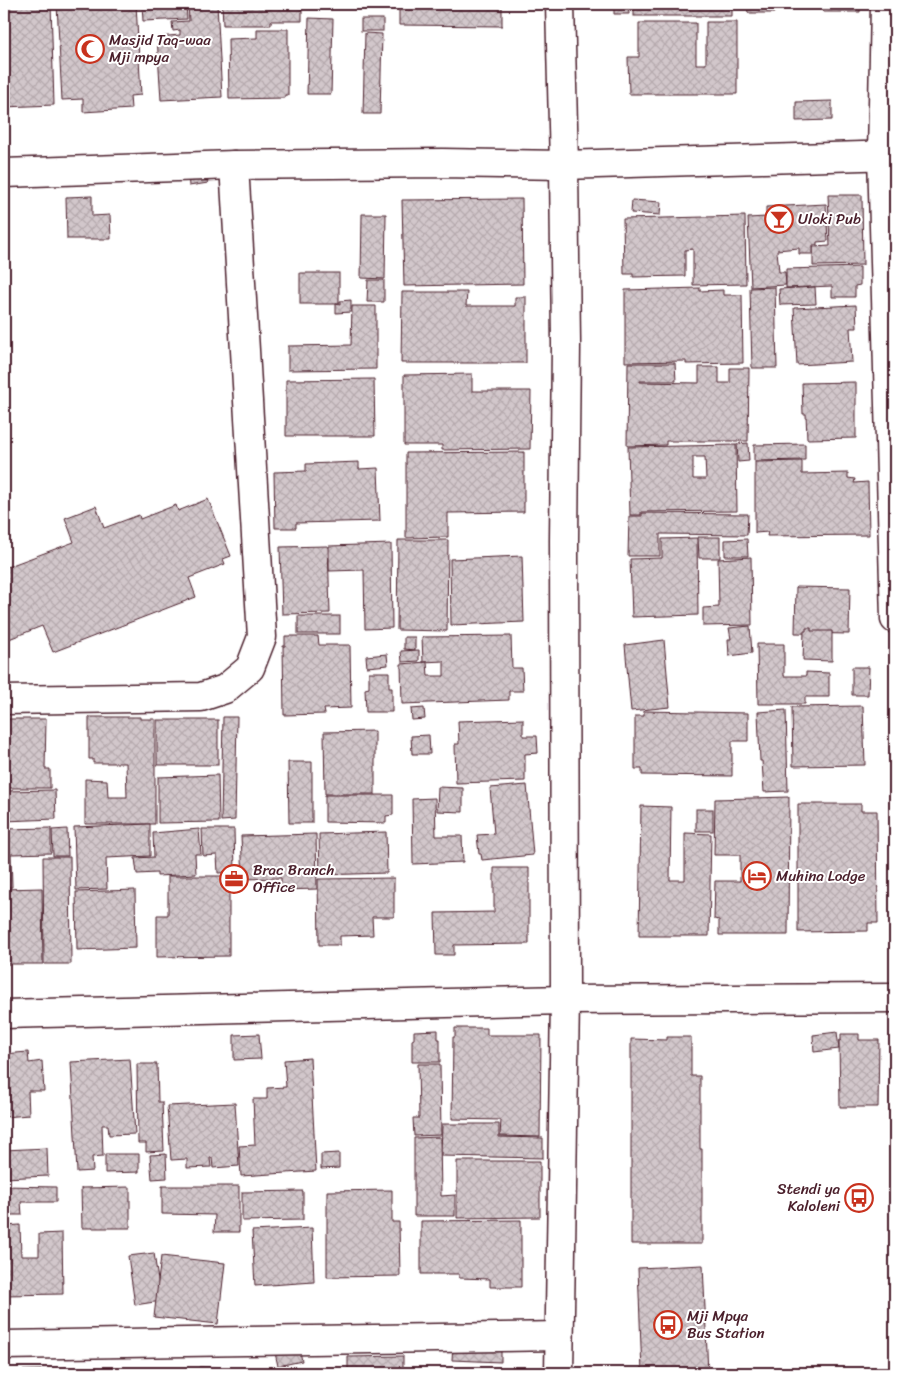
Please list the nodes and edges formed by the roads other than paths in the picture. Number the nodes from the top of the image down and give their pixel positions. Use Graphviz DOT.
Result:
graph roads {
  1 [pos="560,4"];
  2 [pos="885,4"];
  3 [pos="888,155"];
  4 [pos="564,164"];
  5 [pos="234,165"];
  6 [pos="4,173"];
  7 [pos="895,619"];
  8 [pos="4,700"];
  9 [pos="895,998"];
  10 [pos="565,1000"];
  11 [pos="4,1014"];
  12 [pos="559,1336"];
  13 [pos="4,1345"];
  14 [pos="559,1373"];
  1 -- 4 [label="street"];
  2 -- 3 [label="street"];
  3 -- 4 [label="street"];
  3 -- 7 [label="street"];
  4 -- 5 [label="street"];
  4 -- 10 [label="street"];
  5 -- 6 [label="street"];
  5 -- 8 [label="street"];
  9 -- 10 [label="street"];
  10 -- 11 [label="street"];
  10 -- 12 [label="street"];
  12 -- 13 [label="street"];
  12 -- 14 [label="street"];
}
